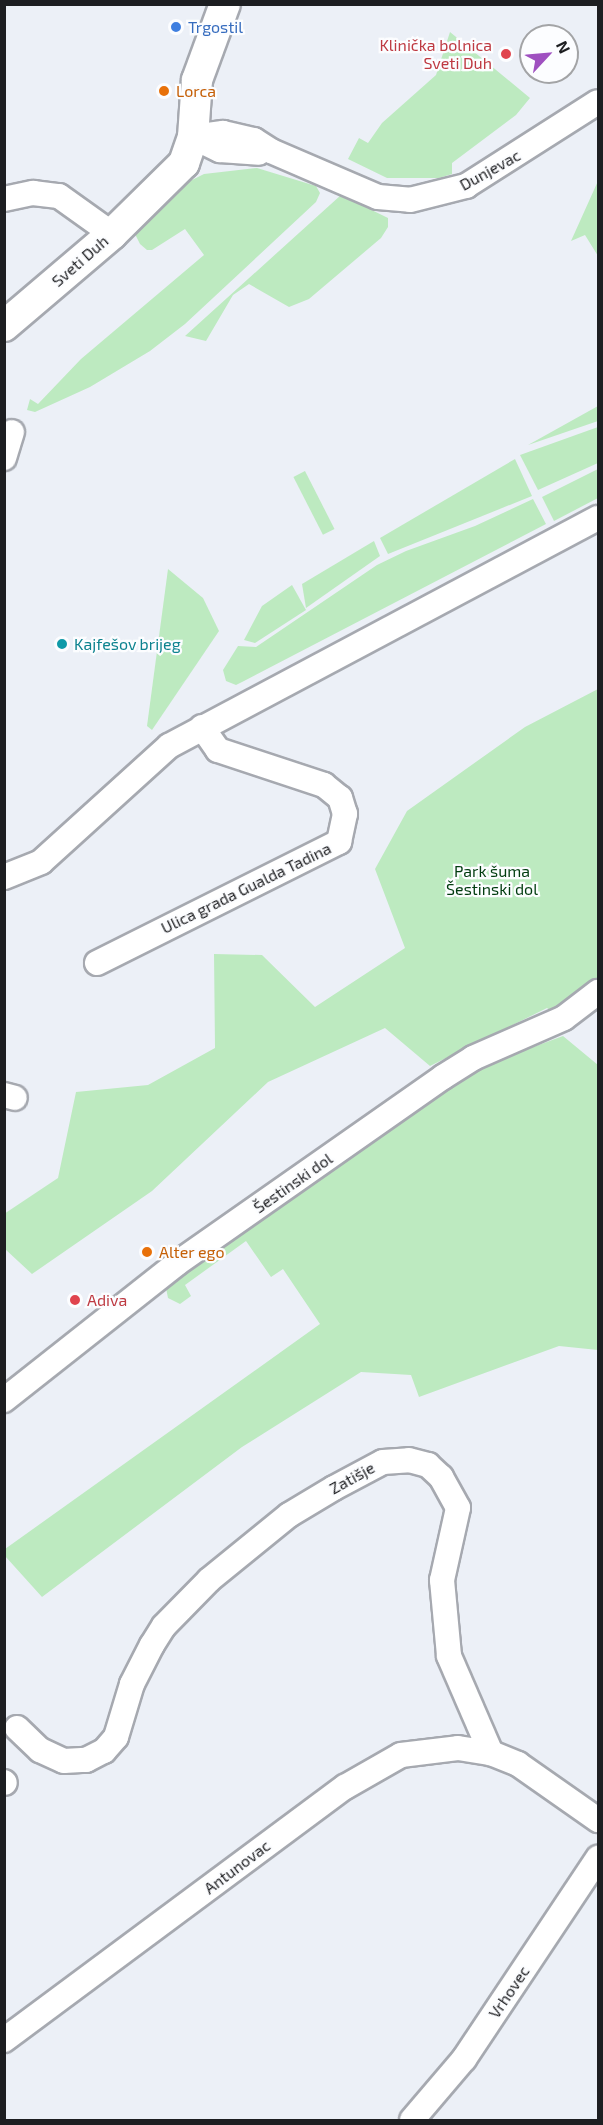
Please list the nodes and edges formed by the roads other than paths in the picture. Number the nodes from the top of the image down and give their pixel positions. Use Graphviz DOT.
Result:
graph roads {
  1 [pos="225,4"];
  2 [pos="598,102"];
  3 [pos="193,137"];
  4 [pos="4,199"];
  5 [pos="111,234"];
  6 [pos="4,326"];
  7 [pos="12,432"];
  8 [pos="4,459"];
  9 [pos="598,518"];
  10 [pos="202,727"];
  11 [pos="4,877"];
  12 [pos="97,963"];
  13 [pos="598,992"];
  14 [pos="4,1400"];
  15 [pos="17,1728"];
  16 [pos="491,1753"];
  17 [pos="598,1820"];
  18 [pos="598,1858"];
  19 [pos="4,2040"];
  20 [pos="412,2121"];
  1 -- 3 [label="main road"];
  2 -- 3 [label="street, Dunjevac"];
  3 -- 5 [label="main road, Sveti Duh"];
  4 -- 5 [label="street"];
  5 -- 6 [label="main road, Sveti Duh"];
  7 -- 8 [label="street"];
  9 -- 10 [label="street"];
  10 -- 11 [label="street"];
  10 -- 12 [label="street, Ulica grada Gualda Tadina"];
  13 -- 14 [label="street, Šestinski dol"];
  15 -- 16 [label="street, Zatišje"];
  16 -- 17 [label="street"];
  16 -- 19 [label="street, Antunovac"];
  18 -- 20 [label="street, Vrhovec"];
}
